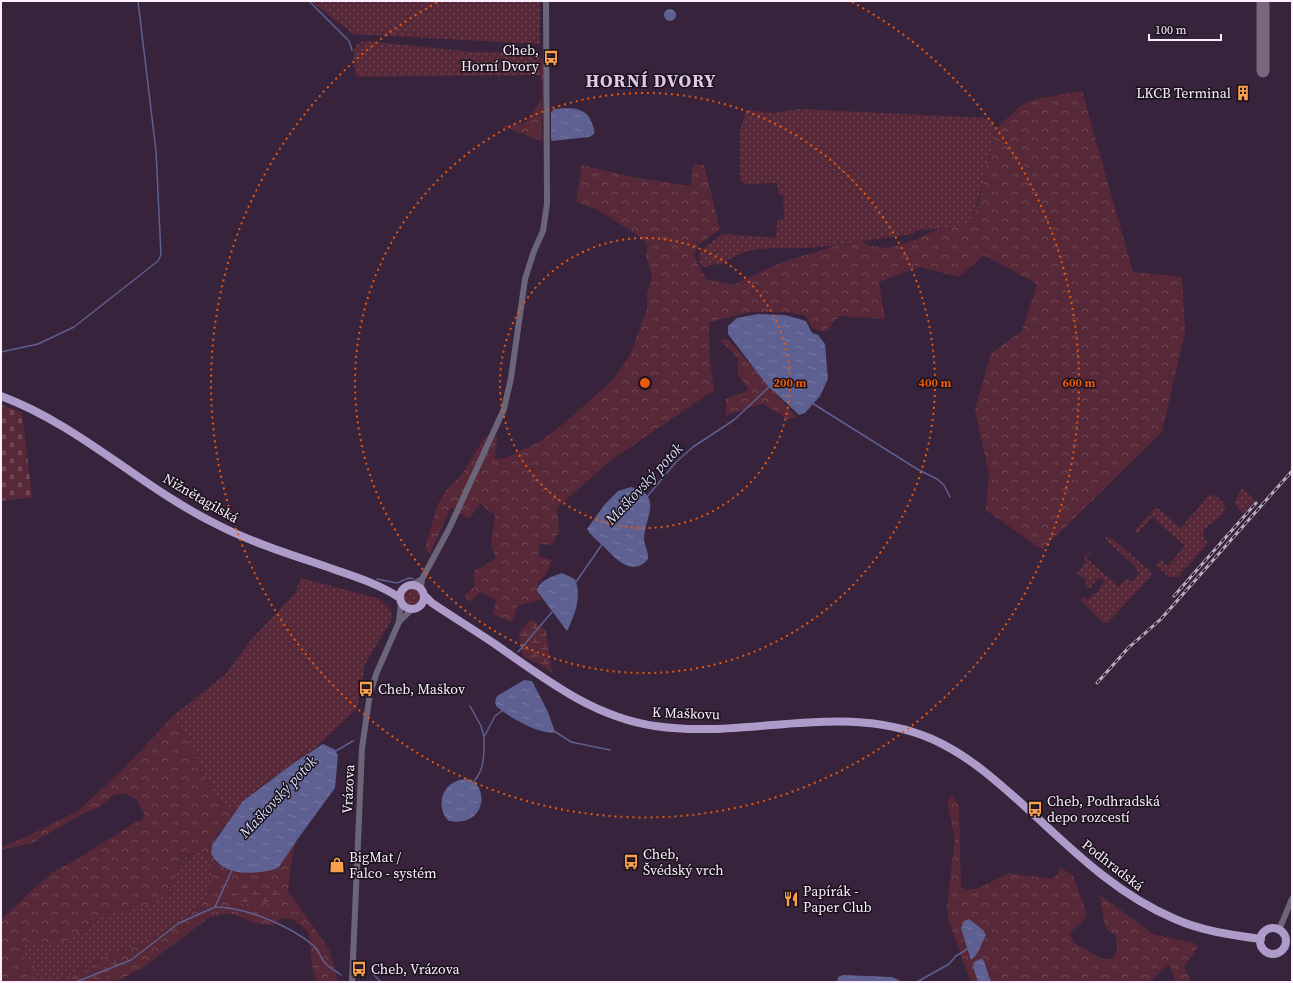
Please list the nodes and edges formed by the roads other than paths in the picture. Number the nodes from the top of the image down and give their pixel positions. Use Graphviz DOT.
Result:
graph roads {
  1 [pos="546,1"];
  2 [pos="1,396"];
  3 [pos="422,579"];
  4 [pos="374,583"];
  5 [pos="413,584"];
  6 [pos="404,587"];
  7 [pos="423,592"];
  8 [pos="400,601"];
  9 [pos="416,608"];
  10 [pos="445,612"];
  11 [pos="399,622"];
  12 [pos="954,751"];
  13 [pos="1292,899"];
  14 [pos="1279,930"];
  15 [pos="1261,940"];
  16 [pos="1289,943"];
  17 [pos="352,982"];
  1 -- 3 [label="street"];
  2 -- 4 [label="main road, Nižnětagilská"];
  3 -- 5 [label="street"];
  3 -- 7 [label="street"];
  4 -- 6 [label="main road"];
  4 -- 8 [label="main road, Nižnětagilská"];
  5 -- 6 [label="main road"];
  5 -- 7 [label="main road"];
  6 -- 8 [label="main road"];
  7 -- 9 [label="main road"];
  7 -- 10 [label="main road, K Maškovu"];
  8 -- 9 [label="main road"];
  8 -- 11 [label="street"];
  9 -- 10 [label="main road"];
  9 -- 11 [label="street, Vrázova"];
  10 -- 12 [label="main road, K Maškovu"];
  11 -- 17 [label="street, Vrázova"];
  12 -- 15 [label="main road, Podhradská"];
  13 -- 14 [label="street"];
  14 -- 15 [label="main road"];
  14 -- 16 [label="main road"];
  15 -- 16 [label="main road"];
}
